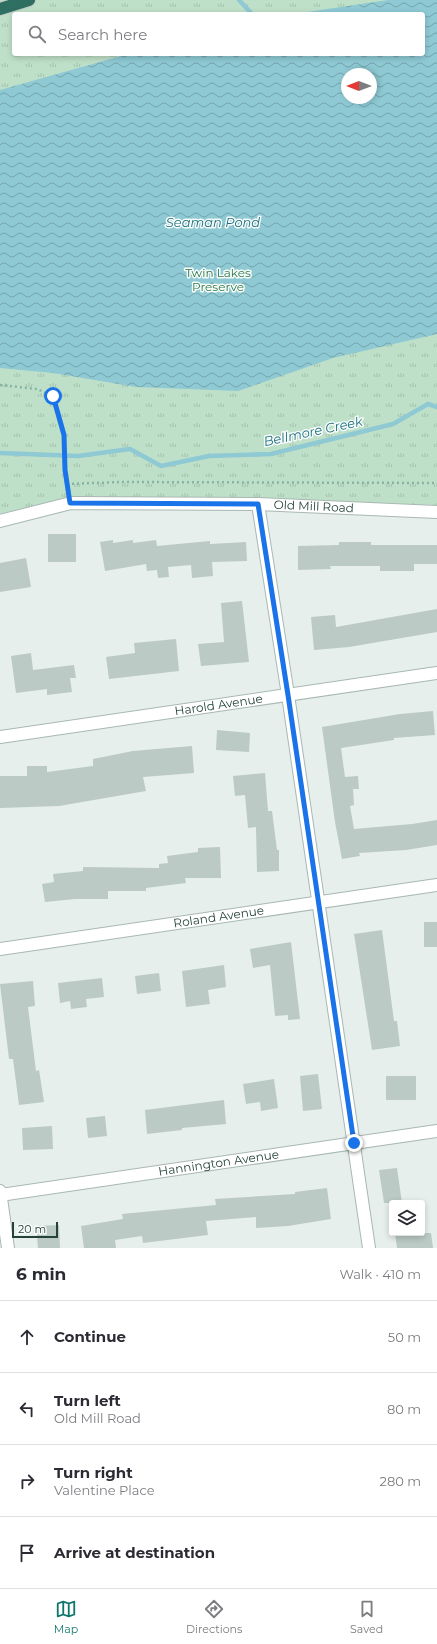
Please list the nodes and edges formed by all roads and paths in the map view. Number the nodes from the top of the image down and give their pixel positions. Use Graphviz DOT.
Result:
graph roads {
  1 [pos="29,0"];
  2 [pos="0,9"];
  3 [pos="0,385"];
  4 [pos="437,483"];
  5 [pos="67,484"];
  6 [pos="70,503"];
  7 [pos="258,504"];
  8 [pos="437,512"];
  9 [pos="0,521"];
  10 [pos="437,673"];
  11 [pos="288,695"];
  12 [pos="0,737"];
  13 [pos="437,885"];
  14 [pos="318,902"];
  15 [pos="0,948"];
  16 [pos="437,1131"];
  17 [pos="354,1143"];
  18 [pos="0,1193"];
  19 [pos="8,1248"];
  20 [pos="369,1248"];
  1 -- 2 [label="highway"];
  3 -- 5 [label="path"];
  4 -- 5 [label="path"];
  5 -- 6 [label="path"];
  6 -- 7 [label="street, Old Mill Road"];
  6 -- 9 [label="street, Old Mill Road"];
  7 -- 8 [label="street, Old Mill Road"];
  7 -- 11 [label="street"];
  10 -- 11 [label="street, Harold Avenue"];
  11 -- 12 [label="street, Harold Avenue"];
  11 -- 14 [label="street"];
  13 -- 14 [label="street, Roland Avenue"];
  14 -- 15 [label="street, Roland Avenue"];
  14 -- 17 [label="street"];
  16 -- 17 [label="street, Hannington Avenue"];
  17 -- 18 [label="street, Hannington Avenue"];
  17 -- 20 [label="street"];
  18 -- 19 [label="street"];
}
